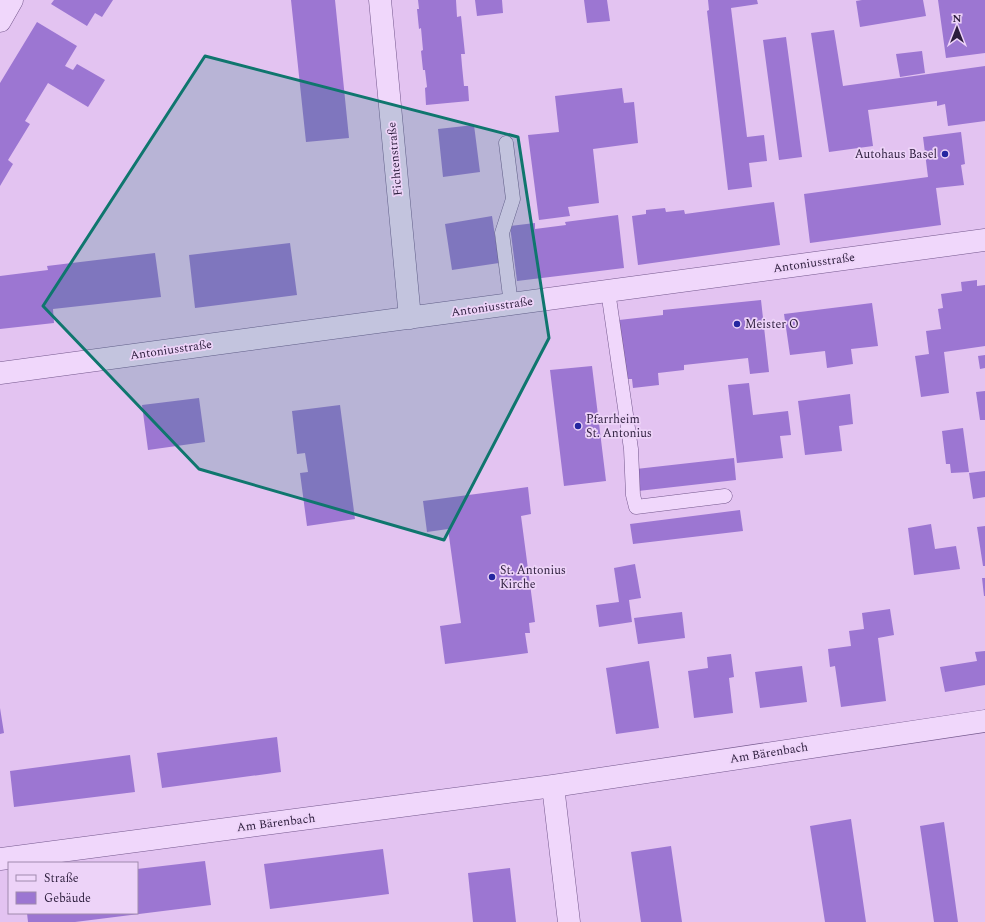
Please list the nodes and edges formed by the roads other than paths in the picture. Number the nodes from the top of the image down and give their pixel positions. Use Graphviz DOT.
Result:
graph roads {
  1 [pos="12,0"];
  2 [pos="380,0"];
  3 [pos="0,21"];
  4 [pos="506,143"];
  5 [pos="985,240"];
  6 [pos="608,291"];
  7 [pos="511,304"];
  8 [pos="410,318"];
  9 [pos="0,373"];
  10 [pos="725,496"];
  11 [pos="985,721"];
  12 [pos="553,786"];
  13 [pos="0,858"];
  14 [pos="569,922"];
  1 -- 3 [label="street"];
  2 -- 8 [label="street, Fichtenstraße"];
  4 -- 7 [label="lane"];
  5 -- 6 [label="street, Antoniusstraße"];
  6 -- 7 [label="street, Antoniusstraße"];
  6 -- 10 [label="lane"];
  7 -- 8 [label="street, Antoniusstraße"];
  8 -- 9 [label="street, Antoniusstraße"];
  11 -- 12 [label="street, Am Bärenbach"];
  12 -- 13 [label="street, Am Bärenbach"];
  12 -- 14 [label="street"];
}
